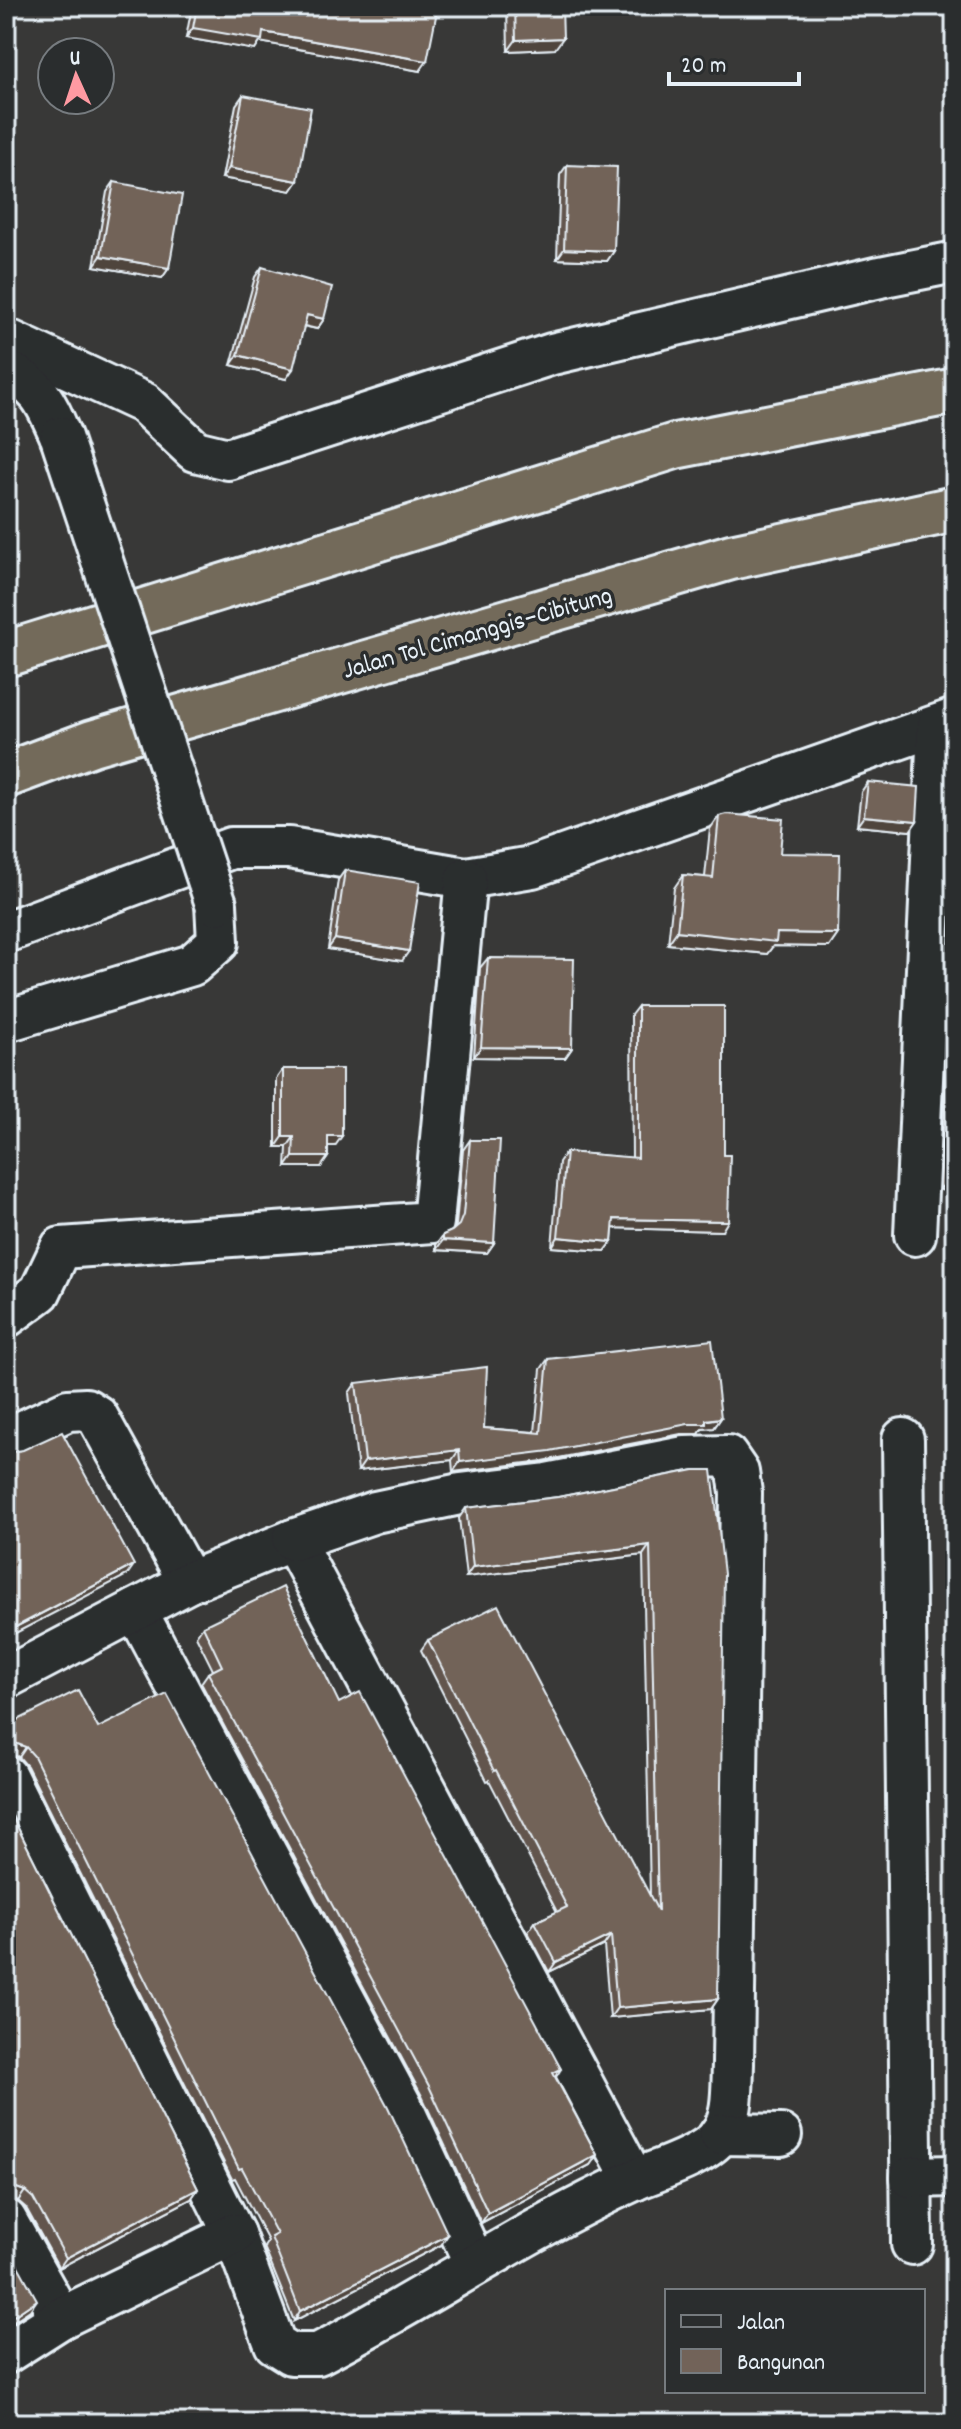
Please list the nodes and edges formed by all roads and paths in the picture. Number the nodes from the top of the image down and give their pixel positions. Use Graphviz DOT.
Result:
graph roads {
  1 [pos="955,262"];
  2 [pos="6,339"];
  3 [pos="6,371"];
  4 [pos="955,391"];
  5 [pos="955,509"];
  6 [pos="6,654"];
  7 [pos="946,723"];
  8 [pos="6,775"];
  9 [pos="466,878"];
  10 [pos="6,932"];
  11 [pos="6,1021"];
  12 [pos="915,1235"];
  13 [pos="6,1317"];
  14 [pos="6,1439"];
  15 [pos="903,1439"];
  16 [pos="293,1540"];
  17 [pos="189,1582"];
  18 [pos="136,1610"];
  19 [pos="6,1678"];
  20 [pos="6,1776"];
  21 [pos="720,2134"];
  22 [pos="781,2135"];
  23 [pos="955,2176"];
  24 [pos="911,2177"];
  25 [pos="634,2180"];
  26 [pos="6,2220"];
  27 [pos="234,2234"];
  28 [pos="912,2244"];
  29 [pos="475,2264"];
  30 [pos="61,2318"];
  31 [pos="6,2353"];
  1 -- 2 [label="street"];
  3 -- 11 [label="street, bridge"];
  4 -- 6 [label="highway"];
  5 -- 8 [label="highway, Jalan Tol Cimanggis–Cibitung"];
  7 -- 9 [label="street"];
  7 -- 12 [label="street"];
  9 -- 10 [label="street"];
  9 -- 13 [label="street"];
  14 -- 17 [label="street"];
  15 -- 24 [label="street"];
  16 -- 17 [label="street"];
  16 -- 21 [label="street"];
  16 -- 25 [label="street"];
  17 -- 18 [label="street"];
  18 -- 19 [label="street"];
  18 -- 29 [label="street"];
  20 -- 27 [label="street"];
  21 -- 22 [label="street"];
  21 -- 25 [label="street"];
  23 -- 24 [label="street"];
  24 -- 28 [label="street"];
  25 -- 29 [label="street"];
  26 -- 30 [label="street"];
  27 -- 29 [label="street"];
  27 -- 30 [label="street"];
  30 -- 31 [label="street"];
}
